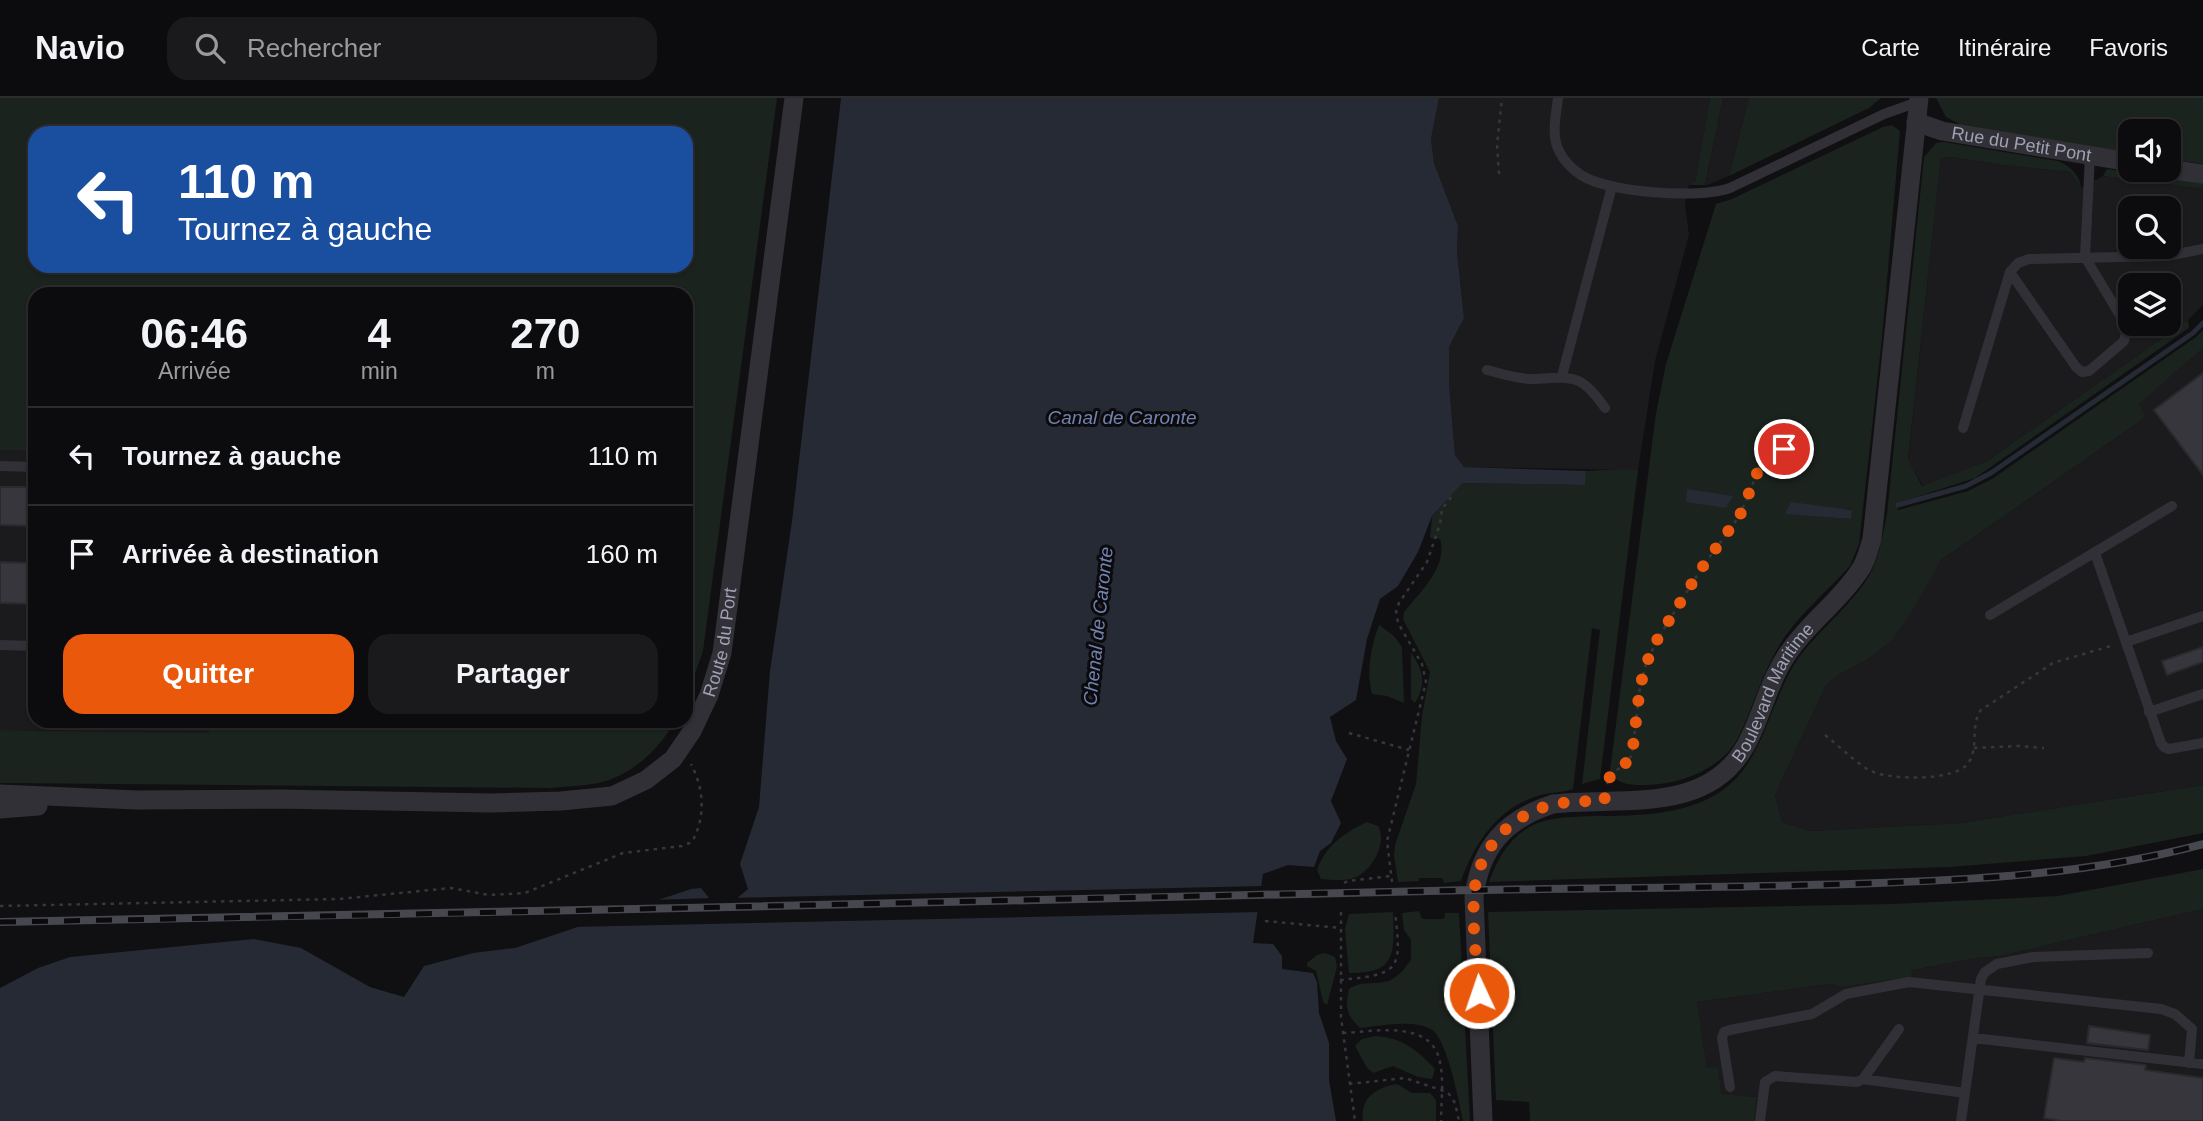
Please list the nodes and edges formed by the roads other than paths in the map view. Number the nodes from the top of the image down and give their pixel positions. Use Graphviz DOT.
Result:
graph roads {
  1 [pos="794,98"];
  2 [pos="1558,98"];
  3 [pos="1919,100"];
  4 [pos="1916,122"];
  5 [pos="2090,156"];
  6 [pos="2118,160"];
  7 [pos="2181,171"];
  8 [pos="2203,174"];
  9 [pos="1612,186"];
  10 [pos="2203,249"];
  11 [pos="2085,257"];
  12 [pos="2010,272"];
  13 [pos="1488,370"];
  14 [pos="1562,376"];
  15 [pos="1605,408"];
  16 [pos="1963,428"];
  17 [pos="0,466"];
  18 [pos="28,467"];
  19 [pos="2172,506"];
  20 [pos="2095,553"];
  21 [pos="1990,615"];
  22 [pos="2203,616"];
  23 [pos="2126,642"];
  24 [pos="0,645"];
  25 [pos="28,646"];
  26 [pos="2203,694"];
  27 [pos="2149,712"];
  28 [pos="2203,743"];
  29 [pos="0,794"];
  30 [pos="137,800"];
  31 [pos="0,809"];
  32 [pos="2148,953"];
  33 [pos="1980,991"];
  34 [pos="1899,1029"];
  35 [pos="1973,1038"];
  36 [pos="2189,1063"];
  37 [pos="2203,1064"];
  38 [pos="1863,1079"];
  39 [pos="1730,1087"];
  40 [pos="1965,1093"];
  41 [pos="1483,1121"];
  42 [pos="1760,1121"];
  43 [pos="1961,1121"];
  1 -- 30 [label="street, Route du Port"];
  2 -- 9 [label="lane"];
  3 -- 4 [label="street, Boulevard Maritime"];
  3 -- 9 [label="lane"];
  4 -- 5 [label="street, Rue du Petit Pont"];
  4 -- 41 [label="street, Boulevard Maritime"];
  5 -- 6 [label="street, Rue du Petit Pont"];
  5 -- 11 [label="lane"];
  7 -- 8 [label="street"];
  9 -- 14 [label="lane"];
  10 -- 11 [label="lane"];
  11 -- 12 [label="lane"];
  11 -- 12 [label="lane"];
  12 -- 16 [label="lane"];
  13 -- 14 [label="lane"];
  14 -- 15 [label="lane"];
  17 -- 18 [label="lane"];
  19 -- 20 [label="lane"];
  20 -- 21 [label="lane"];
  20 -- 23 [label="lane"];
  22 -- 23 [label="lane"];
  23 -- 27 [label="lane"];
  24 -- 25 [label="lane"];
  26 -- 27 [label="lane"];
  27 -- 28 [label="lane"];
  29 -- 30 [label="street, Route du Port"];
  30 -- 31 [label="street, Route du Port"];
  32 -- 33 [label="lane"];
  33 -- 35 [label="lane"];
  33 -- 36 [label="lane"];
  33 -- 39 [label="lane"];
  34 -- 38 [label="lane"];
  35 -- 36 [label="lane"];
  35 -- 40 [label="lane"];
  36 -- 37 [label="lane"];
  38 -- 40 [label="lane"];
  38 -- 42 [label="lane"];
  40 -- 43 [label="lane"];
}
